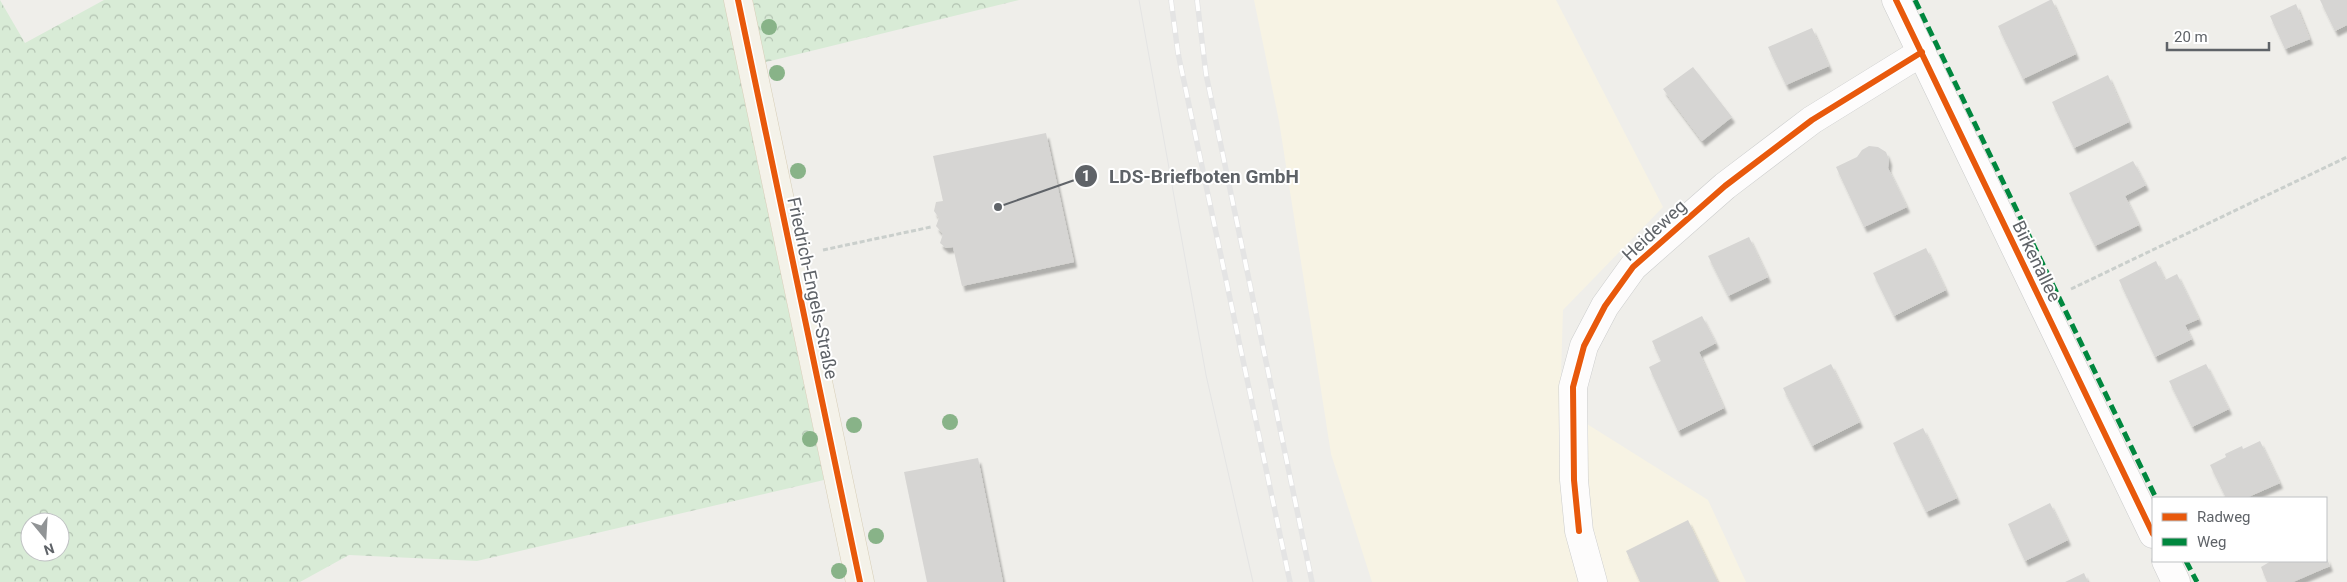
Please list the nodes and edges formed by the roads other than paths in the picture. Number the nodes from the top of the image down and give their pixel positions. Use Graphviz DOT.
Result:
graph roads {
  1 [pos="738,0"];
  2 [pos="1896,0"];
  3 [pos="1922,52"];
  4 [pos="2152,532"];
  5 [pos="2166,562"];
  6 [pos="860,582"];
  7 [pos="1593,582"];
  8 [pos="2176,582"];
  1 -- 6 [label="main road, Friedrich-Engels-Straße"];
  2 -- 3 [label="street, Birkenallee"];
  3 -- 4 [label="street, Birkenallee"];
  3 -- 7 [label="street, Heideweg"];
  5 -- 8 [label="street"];
}
